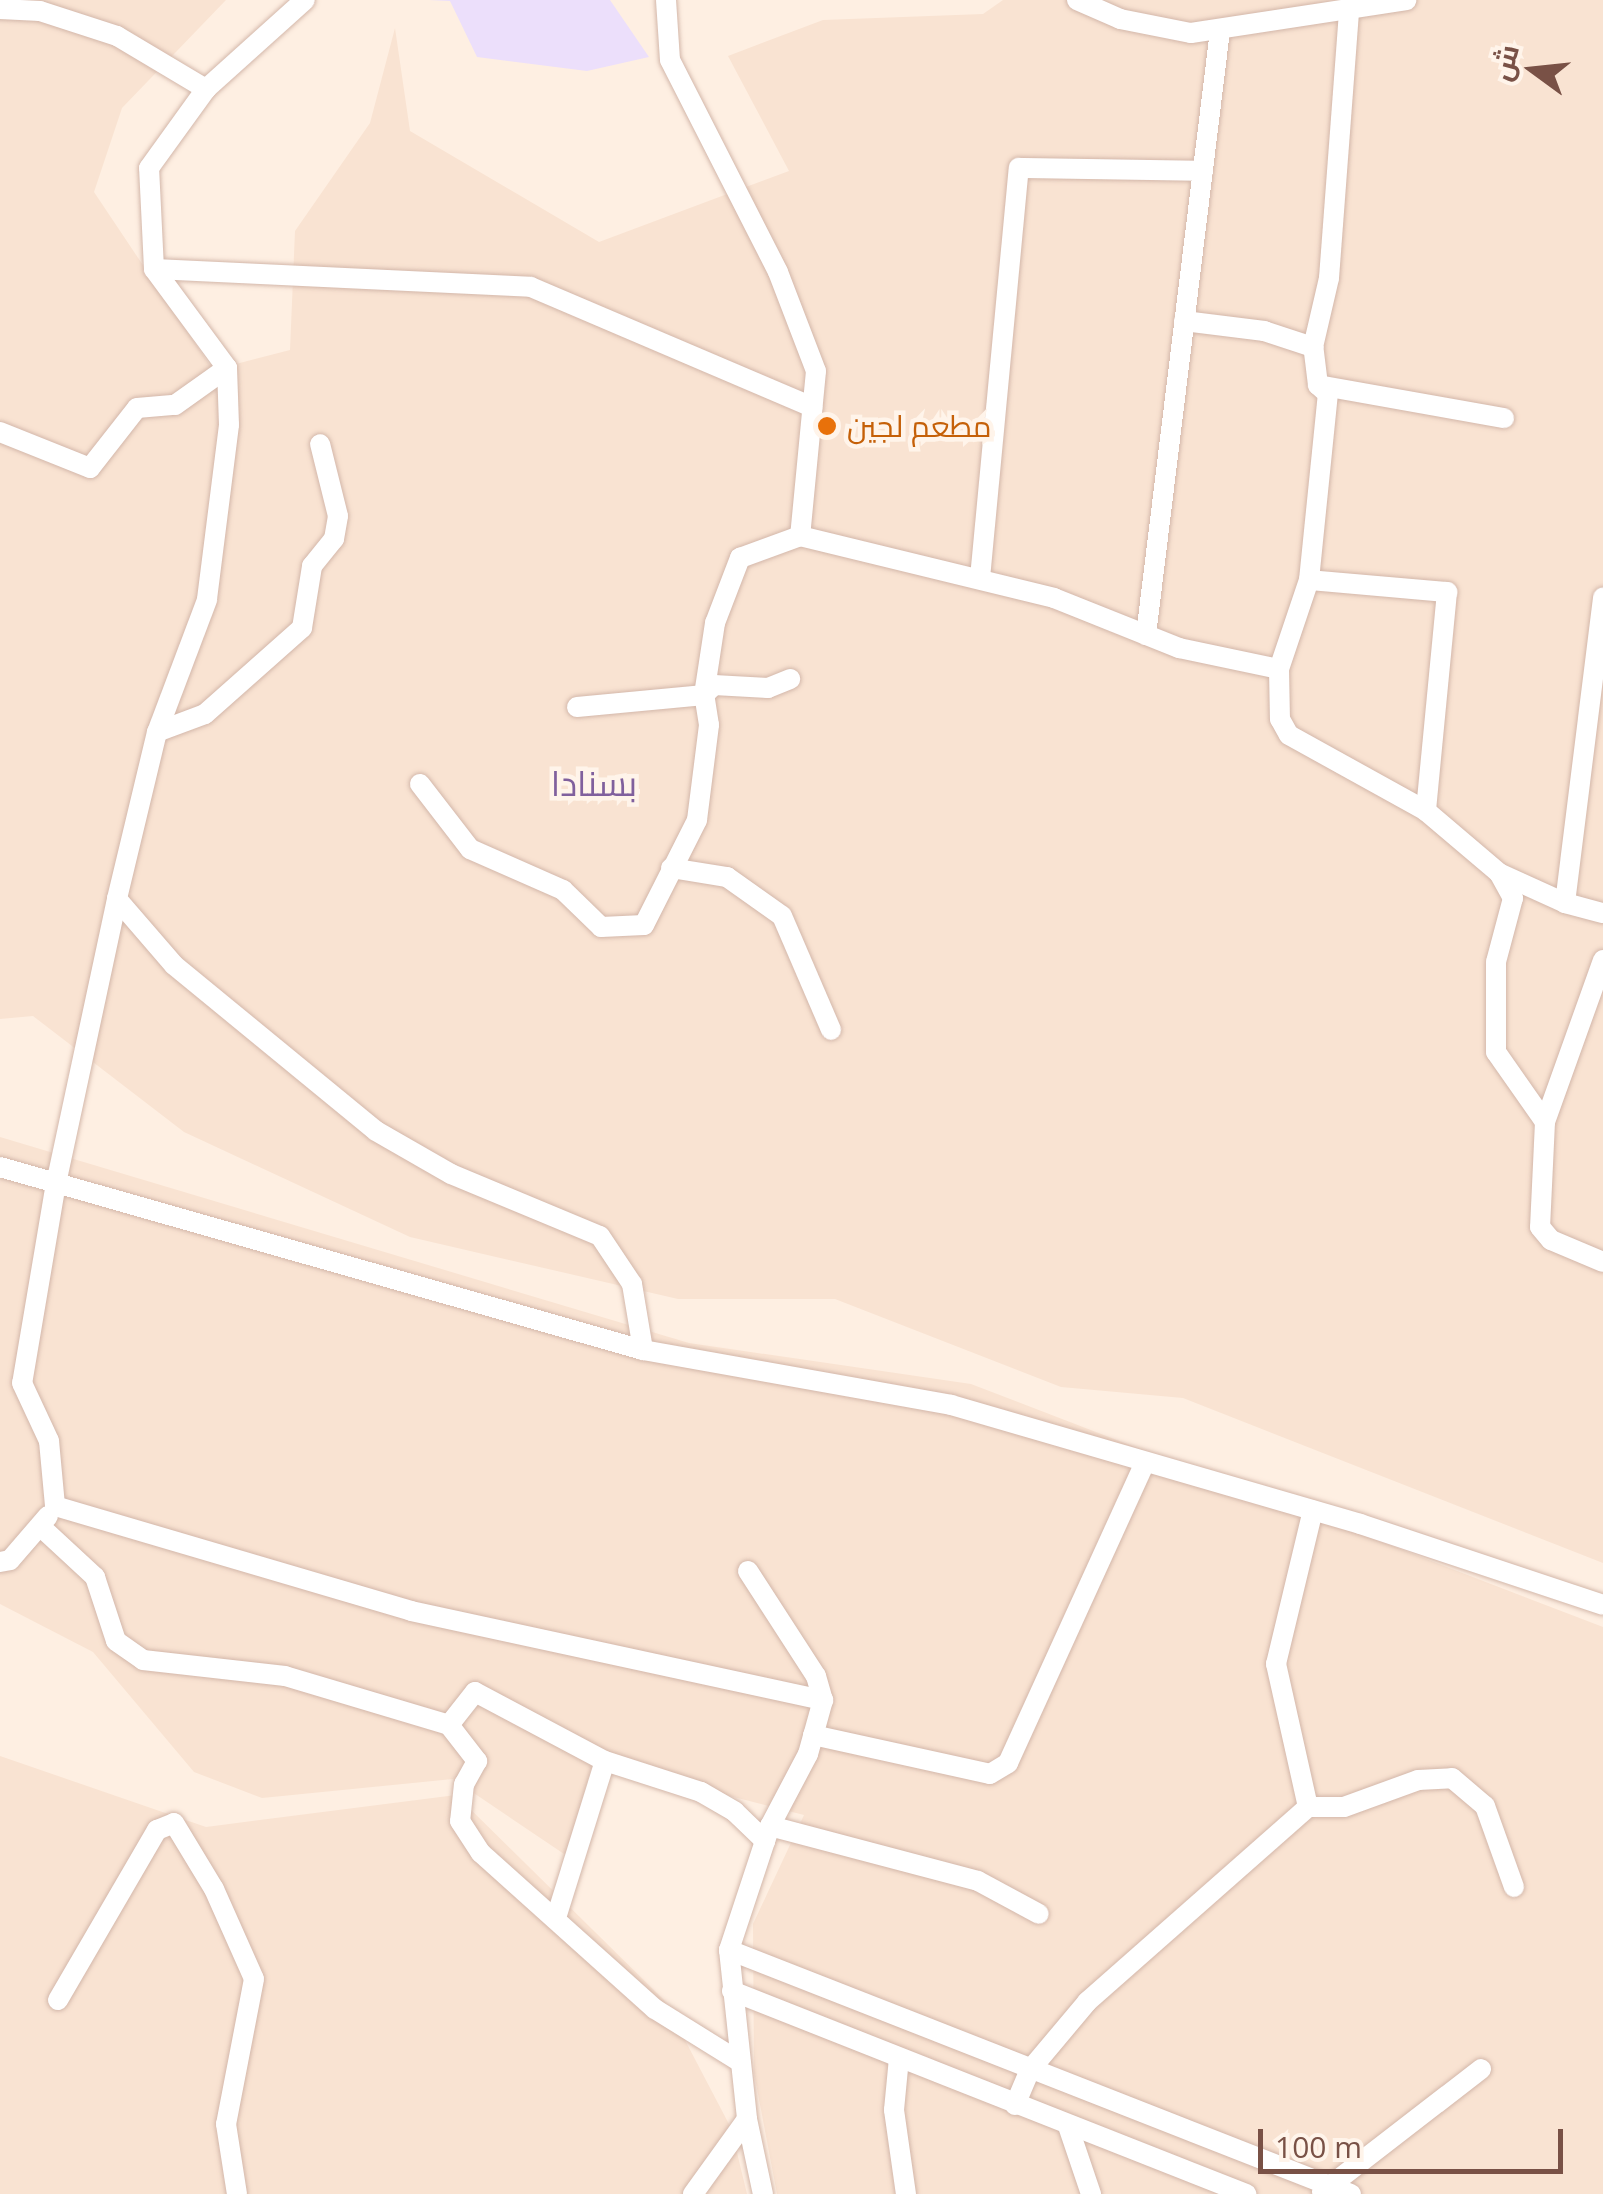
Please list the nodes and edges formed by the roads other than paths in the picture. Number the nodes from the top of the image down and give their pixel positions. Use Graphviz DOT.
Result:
graph roads {
  1 [pos="305,0"];
  2 [pos="666,0"];
  3 [pos="1077,0"];
  4 [pos="1406,0"];
  5 [pos="0,10"];
  6 [pos="1349,12"];
  7 [pos="1220,30"];
  8 [pos="206,88"];
  9 [pos="1203,171"];
  10 [pos="154,269"];
  11 [pos="1184,320"];
  12 [pos="1313,347"];
  13 [pos="227,368"];
  14 [pos="1318,385"];
  15 [pos="812,407"];
  16 [pos="1504,418"];
  17 [pos="0,432"];
  18 [pos="320,444"];
  19 [pos="800,536"];
  20 [pos="980,578"];
  21 [pos="1309,580"];
  22 [pos="1603,598"];
  23 [pos="1146,635"];
  24 [pos="1600,651"];
  25 [pos="1280,669"];
  26 [pos="790,679"];
  27 [pos="704,696"];
  28 [pos="577,707"];
  29 [pos="157,732"];
  30 [pos="420,784"];
  31 [pos="1426,811"];
  32 [pos="672,868"];
  33 [pos="1498,872"];
  34 [pos="118,899"];
  35 [pos="1565,904"];
  36 [pos="1603,912"];
  37 [pos="1603,960"];
  38 [pos="832,1030"];
  39 [pos="1545,1122"];
  40 [pos="0,1167"];
  41 [pos="56,1183"];
  42 [pos="1603,1262"];
  43 [pos="643,1350"];
  44 [pos="0,1382"];
  45 [pos="22,1383"];
  46 [pos="1145,1463"];
  47 [pos="55,1506"];
  48 [pos="1314,1510"];
  49 [pos="42,1527"];
  50 [pos="0,1562"];
  51 [pos="748,1571"];
  52 [pos="1603,1605"];
  53 [pos="823,1700"];
  54 [pos="450,1725"];
  55 [pos="814,1734"];
  56 [pos="605,1761"];
  57 [pos="1308,1806"];
  58 [pos="768,1834"];
  59 [pos="1514,1887"];
  60 [pos="1039,1914"];
  61 [pos="556,1918"];
  62 [pos="729,1950"];
  63 [pos="732,1991"];
  64 [pos="58,2000"];
  65 [pos="899,2058"];
  66 [pos="740,2062"];
  67 [pos="1480,2069"];
  68 [pos="1030,2070"];
  69 [pos="1016,2104"];
  70 [pos="747,2119"];
  71 [pos="1068,2126"];
  72 [pos="1324,2190"];
  73 [pos="237,2194"];
  74 [pos="693,2194"];
  75 [pos="763,2194"];
  76 [pos="906,2194"];
  77 [pos="1091,2194"];
  78 [pos="1246,2194"];
  79 [pos="1350,2194"];
  1 -- 8 [label="street"];
  2 -- 15 [label="street"];
  3 -- 7 [label="street"];
  4 -- 6 [label="street"];
  5 -- 8 [label="street"];
  6 -- 7 [label="street"];
  6 -- 12 [label="street"];
  7 -- 9 [label="street"];
  8 -- 10 [label="street"];
  9 -- 11 [label="street"];
  9 -- 20 [label="street"];
  10 -- 13 [label="street"];
  10 -- 15 [label="street"];
  11 -- 12 [label="street"];
  11 -- 23 [label="street"];
  12 -- 14 [label="street"];
  13 -- 17 [label="street"];
  13 -- 29 [label="street"];
  14 -- 16 [label="street"];
  14 -- 21 [label="street"];
  15 -- 19 [label="street"];
  18 -- 29 [label="street"];
  19 -- 20 [label="street"];
  19 -- 27 [label="street"];
  20 -- 23 [label="street"];
  21 -- 25 [label="street"];
  21 -- 31 [label="street"];
  22 -- 24 [label="street"];
  23 -- 25 [label="street"];
  24 -- 35 [label="street"];
  25 -- 31 [label="street"];
  26 -- 27 [label="street"];
  27 -- 28 [label="street"];
  27 -- 32 [label="street"];
  29 -- 34 [label="street"];
  30 -- 32 [label="street"];
  31 -- 33 [label="street"];
  32 -- 38 [label="street"];
  33 -- 35 [label="street"];
  33 -- 39 [label="street"];
  34 -- 41 [label="street"];
  34 -- 43 [label="street"];
  35 -- 36 [label="street"];
  37 -- 39 [label="street"];
  39 -- 42 [label="street"];
  40 -- 41 [label="street"];
  41 -- 43 [label="street"];
  41 -- 45 [label="street"];
  43 -- 46 [label="street"];
  44 -- 45 [label="street"];
  45 -- 47 [label="street"];
  46 -- 48 [label="street"];
  46 -- 55 [label="street"];
  47 -- 49 [label="street"];
  47 -- 53 [label="street"];
  48 -- 52 [label="street"];
  48 -- 57 [label="street"];
  49 -- 50 [label="street"];
  49 -- 54 [label="street"];
  51 -- 53 [label="street"];
  53 -- 55 [label="street"];
  54 -- 56 [label="street"];
  54 -- 61 [label="street"];
  55 -- 58 [label="street"];
  56 -- 58 [label="street"];
  56 -- 61 [label="street"];
  57 -- 59 [label="street"];
  57 -- 68 [label="street"];
  58 -- 60 [label="street"];
  58 -- 62 [label="street"];
  61 -- 66 [label="street"];
  62 -- 63 [label="street"];
  62 -- 68 [label="street"];
  63 -- 65 [label="street"];
  63 -- 66 [label="street"];
  64 -- 73 [label="street"];
  65 -- 69 [label="street"];
  65 -- 76 [label="street"];
  66 -- 70 [label="street"];
  67 -- 72 [label="street"];
  68 -- 69 [label="street"];
  68 -- 72 [label="street"];
  69 -- 71 [label="street"];
  70 -- 74 [label="street"];
  70 -- 75 [label="street"];
  71 -- 77 [label="street"];
  71 -- 78 [label="street"];
  72 -- 79 [label="street"];
}
